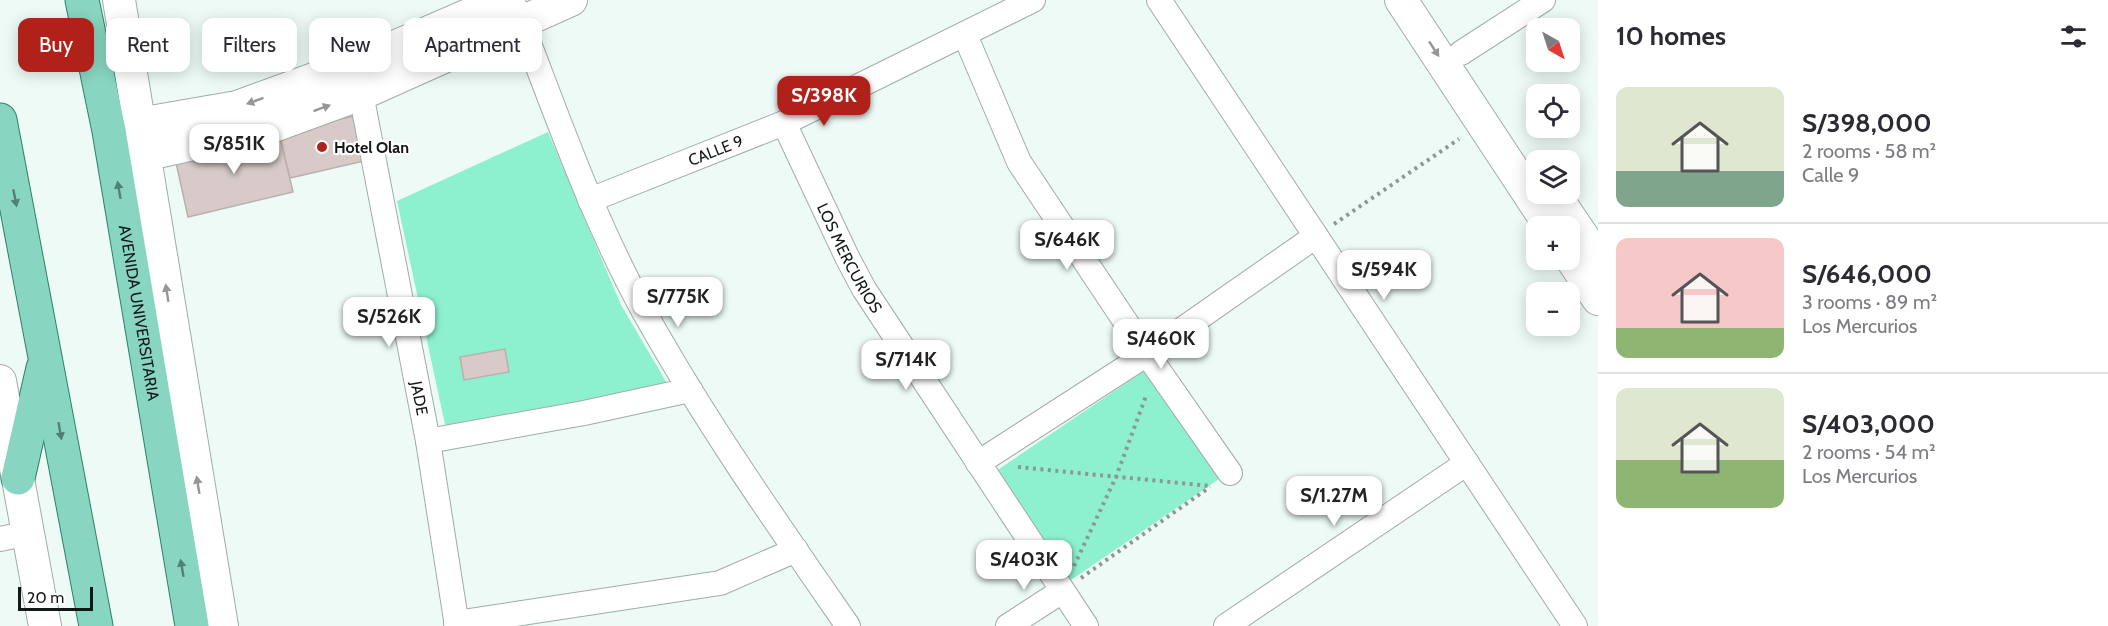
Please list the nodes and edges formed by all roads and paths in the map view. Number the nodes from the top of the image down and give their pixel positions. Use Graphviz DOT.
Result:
graph roads {
  1 [pos="82,0"];
  2 [pos="119,0"];
  3 [pos="571,0"];
  4 [pos="1033,0"];
  5 [pos="1159,0"];
  6 [pos="1401,0"];
  7 [pos="1427,0"];
  8 [pos="1543,0"];
  9 [pos="512,8"];
  10 [pos="965,35"];
  11 [pos="391,50"];
  12 [pos="1461,53"];
  13 [pos="331,72"];
  14 [pos="357,72"];
  15 [pos="361,94"];
  16 [pos="0,120"];
  17 [pos="784,123"];
  18 [pos="1483,123"];
  19 [pos="139,124"];
  20 [pos="1526,151"];
  21 [pos="144,155"];
  22 [pos="590,200"];
  23 [pos="1561,204"];
  24 [pos="1543,216"];
  25 [pos="1316,236"];
  26 [pos="1598,260"];
  27 [pos="1579,270"];
  28 [pos="1598,299"];
  29 [pos="46,354"];
  30 [pos="1152,360"];
  31 [pos="0,381"];
  32 [pos="690,390"];
  33 [pos="428,441"];
  34 [pos="978,463"];
  35 [pos="1467,463"];
  36 [pos="1230,473"];
  37 [pos="1116,477"];
  38 [pos="18,478"];
  39 [pos="14,536"];
  40 [pos="796,550"];
  41 [pos="1062,591"];
  42 [pos="457,624"];
  43 [pos="45,626"];
  44 [pos="96,626"];
  45 [pos="192,626"];
  46 [pos="222,626"];
  47 [pos="848,626"];
  48 [pos="1008,626"];
  49 [pos="1086,626"];
  50 [pos="1226,626"];
  51 [pos="1575,626"];
  45 -- 1 [label="main road, AVENIDA UNIVERSITARIA, one-way"];
  2 -- 19 [label="street, AVENIDA UNIVERSITARIA"];
  3 -- 9 [label="street"];
  4 -- 10 [label="street, CALLE 9"];
  5 -- 25 [label="street"];
  6 -- 18 [label="street, one-way"];
  7 -- 12 [label="street"];
  8 -- 12 [label="street"];
  9 -- 11 [label="street"];
  9 -- 15 [label="street"];
  9 -- 22 [label="street"];
  10 -- 17 [label="street, CALLE 9"];
  10 -- 30 [label="street"];
  12 -- 20 [label="street"];
  13 -- 19 [label="street, one-way"];
  14 -- 15 [label="street, JADE"];
  21 -- 15 [label="street, one-way"];
  15 -- 33 [label="street, JADE"];
  16 -- 29 [label="main road, one-way"];
  17 -- 22 [label="street, CALLE 9"];
  17 -- 34 [label="street, LOS MERCURIOS"];
  18 -- 24 [label="street"];
  18 -- 25 [label="path"];
  19 -- 21 [label="street, AVENIDA UNIVERSITARIA"];
  46 -- 21 [label="street, AVENIDA UNIVERSITARIA, one-way"];
  22 -- 32 [label="street"];
  23 -- 26 [label="street"];
  25 -- 30 [label="street"];
  25 -- 35 [label="street"];
  27 -- 28 [label="street"];
  29 -- 38 [label="main road"];
  29 -- 44 [label="main road, one-way"];
  30 -- 34 [label="street"];
  30 -- 36 [label="street"];
  30 -- 37 [label="path"];
  31 -- 38 [label="street"];
  32 -- 33 [label="street"];
  32 -- 40 [label="street"];
  33 -- 42 [label="street, JADE"];
  34 -- 37 [label="path"];
  34 -- 41 [label="street, LOS MERCURIOS"];
  35 -- 50 [label="street"];
  35 -- 51 [label="street"];
  37 -- 41 [label="path"];
  37 -- 41 [label="path"];
  38 -- 39 [label="street"];
  39 -- 43 [label="street"];
  40 -- 42 [label="street"];
  40 -- 47 [label="street"];
  41 -- 48 [label="street"];
  41 -- 49 [label="street, LOS MERCURIOS"];
}
